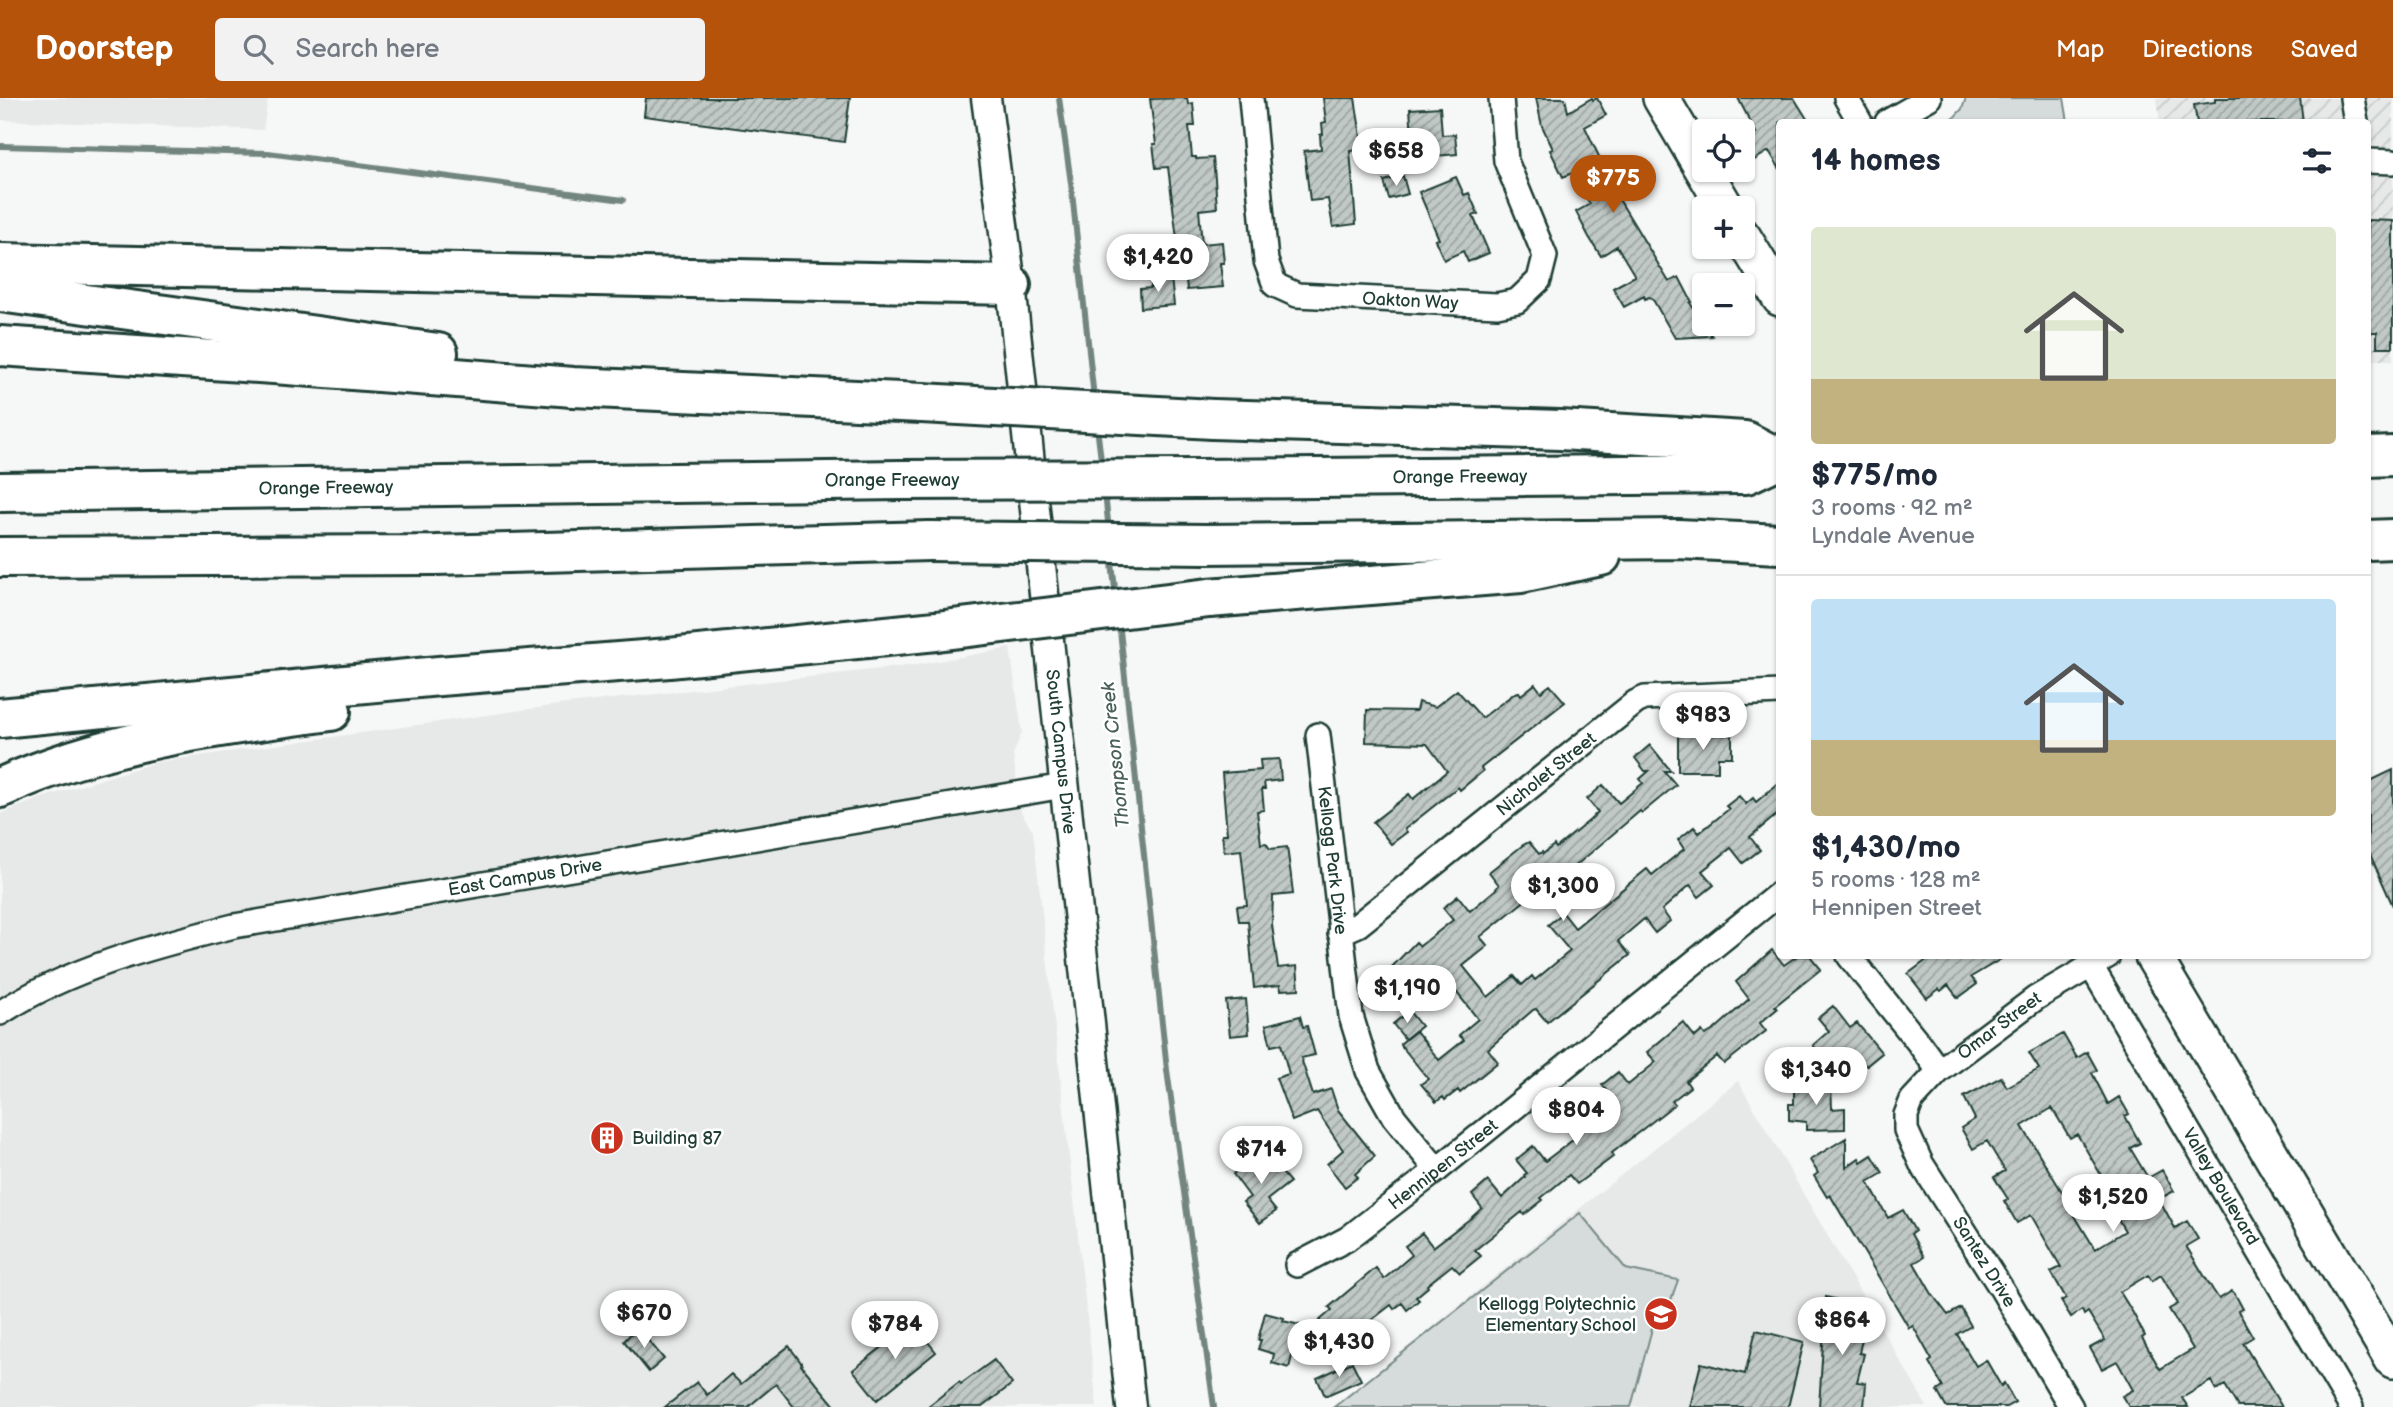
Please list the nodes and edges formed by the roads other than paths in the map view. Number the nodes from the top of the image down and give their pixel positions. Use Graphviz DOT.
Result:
graph roads {
  1 [pos="986,98"];
  2 [pos="1251,98"];
  3 [pos="1501,98"];
  4 [pos="1661,98"];
  5 [pos="1846,98"];
  6 [pos="1929,98"];
  7 [pos="2352,98"];
  8 [pos="1858,119"];
  9 [pos="1892,119"];
  10 [pos="2356,119"];
  11 [pos="2371,161"];
  12 [pos="2393,162"];
  13 [pos="1719,196"];
  14 [pos="1755,257"];
  15 [pos="0,263"];
  16 [pos="1012,285"];
  17 [pos="1776,291"];
  18 [pos="0,292"];
  19 [pos="0,346"];
  20 [pos="759,395"];
  21 [pos="1776,456"];
  22 [pos="2393,456"];
  23 [pos="2371,457"];
  24 [pos="1776,459"];
  25 [pos="0,492"];
  26 [pos="1678,539"];
  27 [pos="2393,539"];
  28 [pos="2371,540"];
  29 [pos="1776,544"];
  30 [pos="0,557"];
  31 [pos="669,658"];
  32 [pos="1776,692"];
  33 [pos="0,718"];
  34 [pos="1318,735"];
  35 [pos="1064,786"];
  36 [pos="0,788"];
  37 [pos="1776,896"];
  38 [pos="1340,933"];
  39 [pos="1851,959"];
  40 [pos="2155,959"];
  41 [pos="2100,961"];
  42 [pos="0,1013"];
  43 [pos="1939,1071"];
  44 [pos="1906,1115"];
  45 [pos="1437,1170"];
  46 [pos="1297,1265"];
  47 [pos="2393,1360"];
  48 [pos="1131,1407"];
  49 [pos="2071,1407"];
  50 [pos="2351,1407"];
  1 -- 16 [label="street, South Campus Drive"];
  2 -- 3 [label="street, Oakton Way"];
  4 -- 13 [label="main road"];
  5 -- 8 [label="street"];
  6 -- 9 [label="street"];
  7 -- 10 [label="street"];
  11 -- 12 [label="street"];
  14 -- 17 [label="main road"];
  15 -- 16 [label="highway"];
  16 -- 35 [label="street, South Campus Drive"];
  18 -- 20 [label="highway"];
  19 -- 20 [label="highway"];
  20 -- 21 [label="highway, bridge"];
  22 -- 23 [label="highway"];
  24 -- 25 [label="highway, Orange Freeway, bridge"];
  26 -- 29 [label="highway"];
  26 -- 30 [label="highway, bridge"];
  26 -- 31 [label="highway, bridge"];
  27 -- 28 [label="highway"];
  31 -- 33 [label="highway"];
  31 -- 36 [label="highway"];
  32 -- 38 [label="street, Nicholet Street"];
  34 -- 38 [label="street, Kellogg Park Drive"];
  35 -- 42 [label="street, East Campus Drive"];
  35 -- 48 [label="street, South Campus Drive"];
  37 -- 45 [label="street, Hennipen Street"];
  38 -- 45 [label="street, Kellogg Park Drive"];
  39 -- 43 [label="street"];
  40 -- 47 [label="main road"];
  41 -- 43 [label="street, Omar Street"];
  41 -- 50 [label="street, Valley Boulevard"];
  43 -- 44 [label="street, Omar Street"];
  44 -- 49 [label="street, Santez Drive"];
  45 -- 46 [label="street, Hennipen Street"];
}
